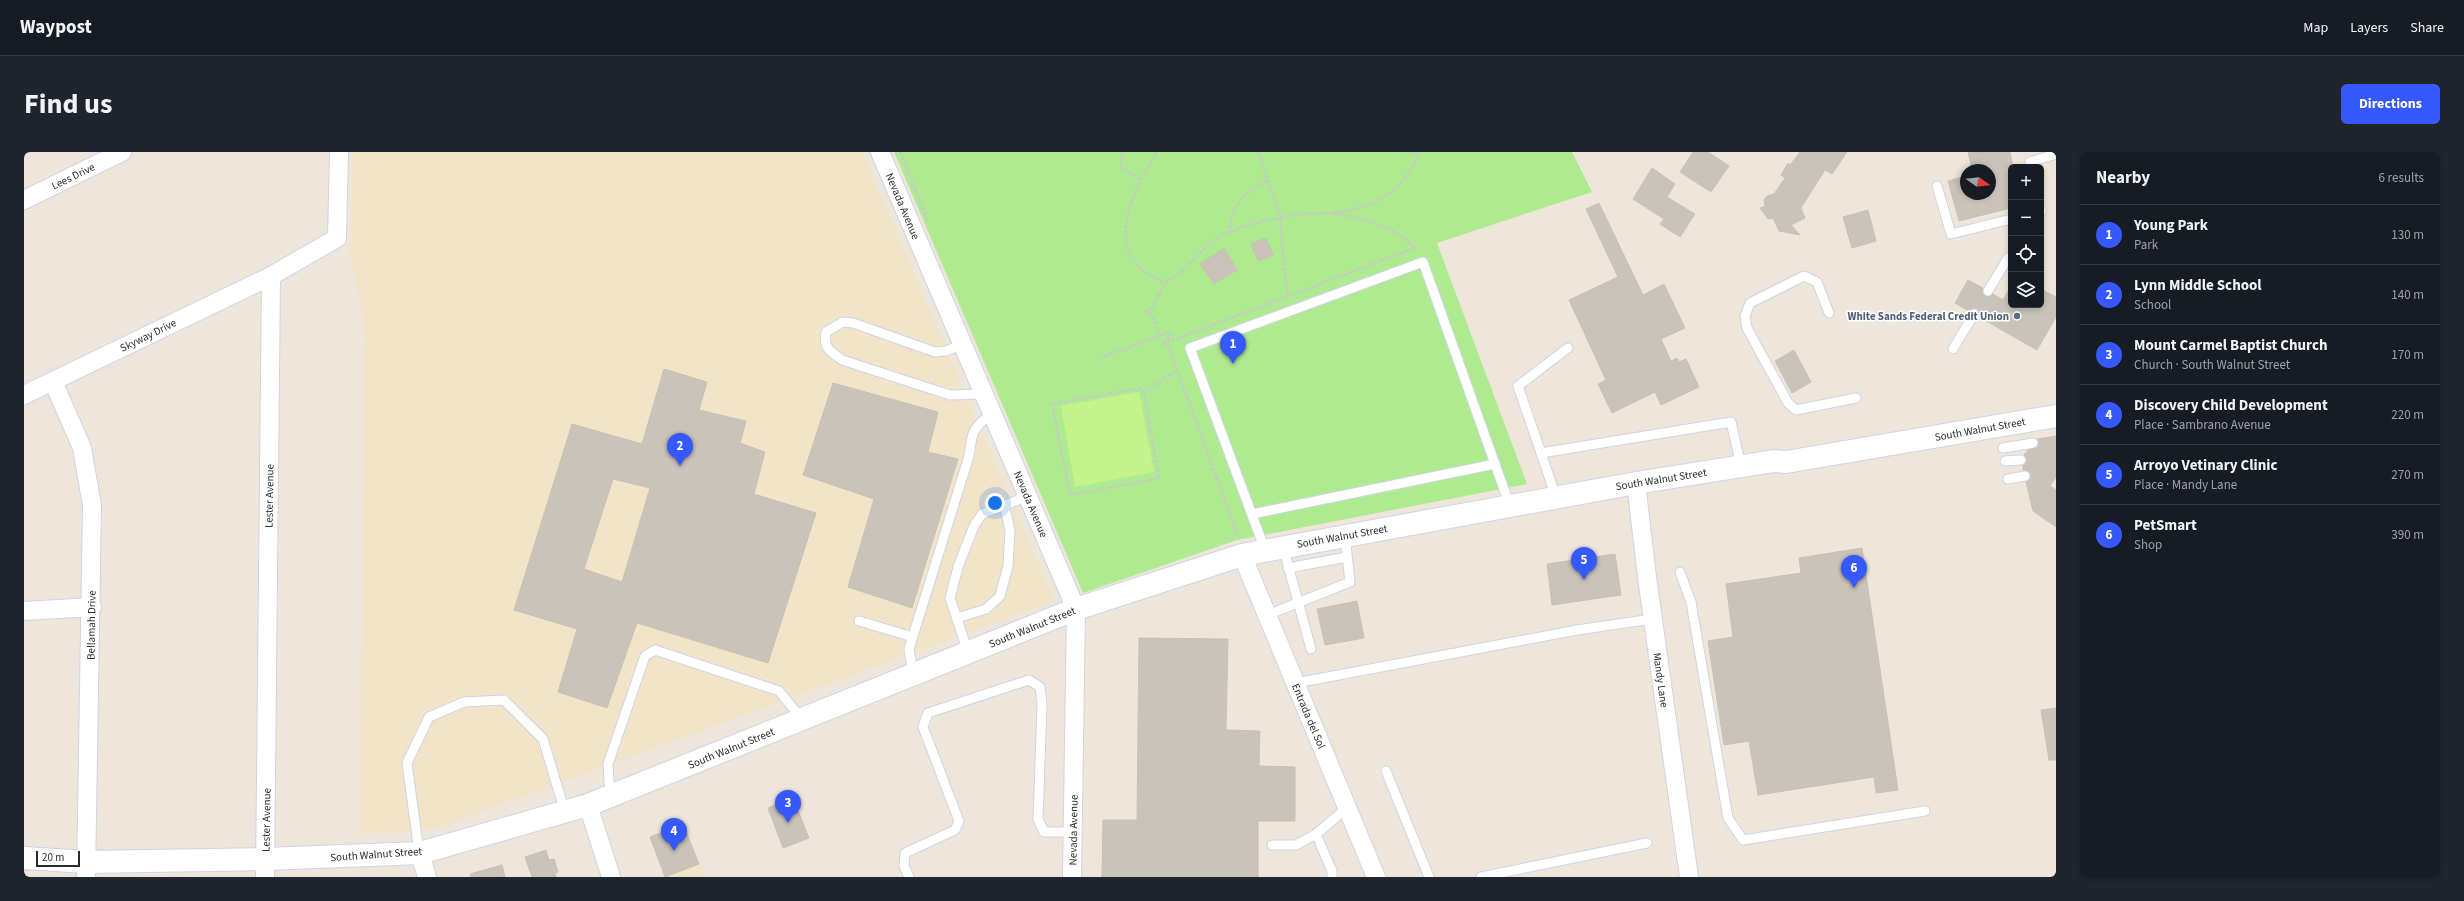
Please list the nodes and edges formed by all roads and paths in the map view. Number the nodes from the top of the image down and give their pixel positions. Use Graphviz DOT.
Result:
graph roads {
  1 [pos="122,152"];
  2 [pos="339,152"];
  3 [pos="880,152"];
  4 [pos="1123,152"];
  5 [pos="1157,152"];
  6 [pos="1258,152"];
  7 [pos="1406,152"];
  8 [pos="1419,152"];
  9 [pos="2056,154"];
  10 [pos="1417,156"];
  11 [pos="102,157"];
  12 [pos="2030,164"];
  13 [pos="1141,180"];
  14 [pos="1268,180"];
  15 [pos="1937,186"];
  16 [pos="24,200"];
  17 [pos="1330,213"];
  18 [pos="1281,218"];
  19 [pos="2008,220"];
  20 [pos="1230,233"];
  21 [pos="2008,258"];
  22 [pos="271,276"];
  23 [pos="1166,282"];
  24 [pos="1988,291"];
  25 [pos="1287,296"];
  26 [pos="1145,310"];
  27 [pos="1829,313"];
  28 [pos="1149,314"];
  29 [pos="1974,314"];
  30 [pos="1159,335"];
  31 [pos="962,344"];
  32 [pos="1163,344"];
  33 [pos="1568,348"];
  34 [pos="1953,349"];
  35 [pos="1100,358"];
  36 [pos="1177,370"];
  37 [pos="53,381"];
  38 [pos="1144,392"];
  39 [pos="24,394"];
  40 [pos="984,394"];
  41 [pos="1856,398"];
  42 [pos="992,413"];
  43 [pos="2056,416"];
  44 [pos="2033,443"];
  45 [pos="2003,448"];
  46 [pos="1541,454"];
  47 [pos="2021,460"];
  48 [pos="2005,461"];
  49 [pos="1495,464"];
  50 [pos="1741,466"];
  51 [pos="2025,476"];
  52 [pos="2008,479"];
  53 [pos="1636,483"];
  54 [pos="1028,496"];
  55 [pos="1556,497"];
  56 [pos="1004,505"];
  57 [pos="1510,506"];
  58 [pos="1252,514"];
  59 [pos="1345,536"];
  60 [pos="1265,555"];
  61 [pos="1347,557"];
  62 [pos="1680,572"];
  63 [pos="1298,603"];
  64 [pos="92,607"];
  65 [pos="1076,609"];
  66 [pos="24,611"];
  67 [pos="1267,615"];
  68 [pos="957,618"];
  69 [pos="1652,619"];
  70 [pos="859,621"];
  71 [pos="913,637"];
  72 [pos="1311,649"];
  73 [pos="968,653"];
  74 [pos="913,675"];
  75 [pos="1296,684"];
  76 [pos="802,720"];
  77 [pos="1386,771"];
  78 [pos="610,797"];
  79 [pos="588,806"];
  80 [pos="1347,808"];
  81 [pos="1925,811"];
  82 [pos="565,812"];
  83 [pos="1072,832"];
  84 [pos="1316,834"];
  85 [pos="1646,842"];
  86 [pos="1272,845"];
  87 [pos="419,852"];
  88 [pos="24,858"];
  89 [pos="265,868"];
  90 [pos="86,870"];
  91 [pos="428,877"];
  92 [pos="612,877"];
  93 [pos="909,877"];
  94 [pos="1072,877"];
  95 [pos="1332,877"];
  96 [pos="1376,877"];
  97 [pos="1429,877"];
  98 [pos="1481,877"];
  99 [pos="1689,877"];
  1 -- 11 [label="street, Lees Drive"];
  2 -- 22 [label="street"];
  3 -- 31 [label="street, Nevada Avenue"];
  4 -- 13 [label="path"];
  5 -- 13 [label="path"];
  6 -- 14 [label="path"];
  7 -- 10 [label="path"];
  8 -- 10 [label="path"];
  9 -- 12 [label="lane"];
  10 -- 17 [label="path"];
  11 -- 16 [label="street, Lees Drive"];
  13 -- 23 [label="path"];
  14 -- 18 [label="path"];
  14 -- 20 [label="path"];
  15 -- 19 [label="lane"];
  17 -- 18 [label="path"];
  17 -- 25 [label="path"];
  18 -- 20 [label="path"];
  18 -- 25 [label="path"];
  20 -- 23 [label="path"];
  21 -- 24 [label="lane"];
  22 -- 37 [label="street, Skyway Drive"];
  22 -- 89 [label="street, Lester Avenue"];
  23 -- 28 [label="path"];
  25 -- 32 [label="path"];
  26 -- 28 [label="path"];
  27 -- 41 [label="lane"];
  28 -- 30 [label="path"];
  29 -- 34 [label="lane"];
  30 -- 32 [label="path"];
  30 -- 35 [label="path"];
  31 -- 40 [label="street, Nevada Avenue"];
  31 -- 40 [label="lane"];
  32 -- 36 [label="path"];
  33 -- 46 [label="lane"];
  36 -- 38 [label="path"];
  36 -- 60 [label="path"];
  37 -- 39 [label="street, Skyway Drive"];
  37 -- 64 [label="street, Bellamah Drive"];
  38 -- 38 [label="path"];
  40 -- 42 [label="street, Nevada Avenue"];
  42 -- 54 [label="street, Nevada Avenue"];
  42 -- 71 [label="lane"];
  43 -- 50 [label="street, South Walnut Street"];
  44 -- 45 [label="lane"];
  46 -- 50 [label="lane"];
  46 -- 55 [label="lane"];
  47 -- 48 [label="lane"];
  49 -- 57 [label="lane"];
  49 -- 58 [label="lane"];
  49 -- 58 [label="lane"];
  50 -- 53 [label="street, South Walnut Street"];
  51 -- 52 [label="lane"];
  53 -- 55 [label="street, South Walnut Street"];
  53 -- 69 [label="street, Mandy Lane"];
  54 -- 56 [label="lane"];
  54 -- 65 [label="street, Nevada Avenue"];
  55 -- 57 [label="street, South Walnut Street"];
  56 -- 68 [label="lane"];
  56 -- 68 [label="lane"];
  57 -- 59 [label="street, South Walnut Street"];
  58 -- 60 [label="lane"];
  59 -- 60 [label="street, South Walnut Street"];
  59 -- 61 [label="lane"];
  60 -- 61 [label="lane"];
  60 -- 63 [label="lane"];
  60 -- 65 [label="street, South Walnut Street"];
  60 -- 67 [label="street, Entrada del Sol"];
  61 -- 63 [label="lane"];
  62 -- 81 [label="lane"];
  63 -- 67 [label="lane"];
  63 -- 72 [label="lane"];
  64 -- 66 [label="street"];
  64 -- 90 [label="street, Bellamah Drive"];
  65 -- 73 [label="street, South Walnut Street"];
  65 -- 83 [label="street, Nevada Avenue"];
  67 -- 75 [label="street, Entrada del Sol"];
  68 -- 73 [label="lane"];
  69 -- 75 [label="lane"];
  69 -- 99 [label="street, Mandy Lane"];
  70 -- 71 [label="lane"];
  71 -- 74 [label="lane"];
  73 -- 74 [label="street, South Walnut Street"];
  74 -- 76 [label="street, South Walnut Street"];
  75 -- 80 [label="street, Entrada del Sol"];
  76 -- 78 [label="street, South Walnut Street"];
  76 -- 78 [label="lane"];
  77 -- 97 [label="lane"];
  78 -- 79 [label="street, South Walnut Street"];
  79 -- 82 [label="street, South Walnut Street"];
  79 -- 92 [label="street"];
  80 -- 84 [label="lane"];
  80 -- 96 [label="street, Entrada del Sol"];
  82 -- 87 [label="street, South Walnut Street"];
  82 -- 87 [label="lane"];
  83 -- 93 [label="lane"];
  83 -- 94 [label="street, Nevada Avenue"];
  84 -- 86 [label="lane"];
  84 -- 95 [label="lane"];
  85 -- 98 [label="lane"];
  87 -- 89 [label="street, South Walnut Street"];
  87 -- 91 [label="street"];
  88 -- 90 [label="street, South Walnut Street"];
  89 -- 90 [label="street, South Walnut Street"];
}
